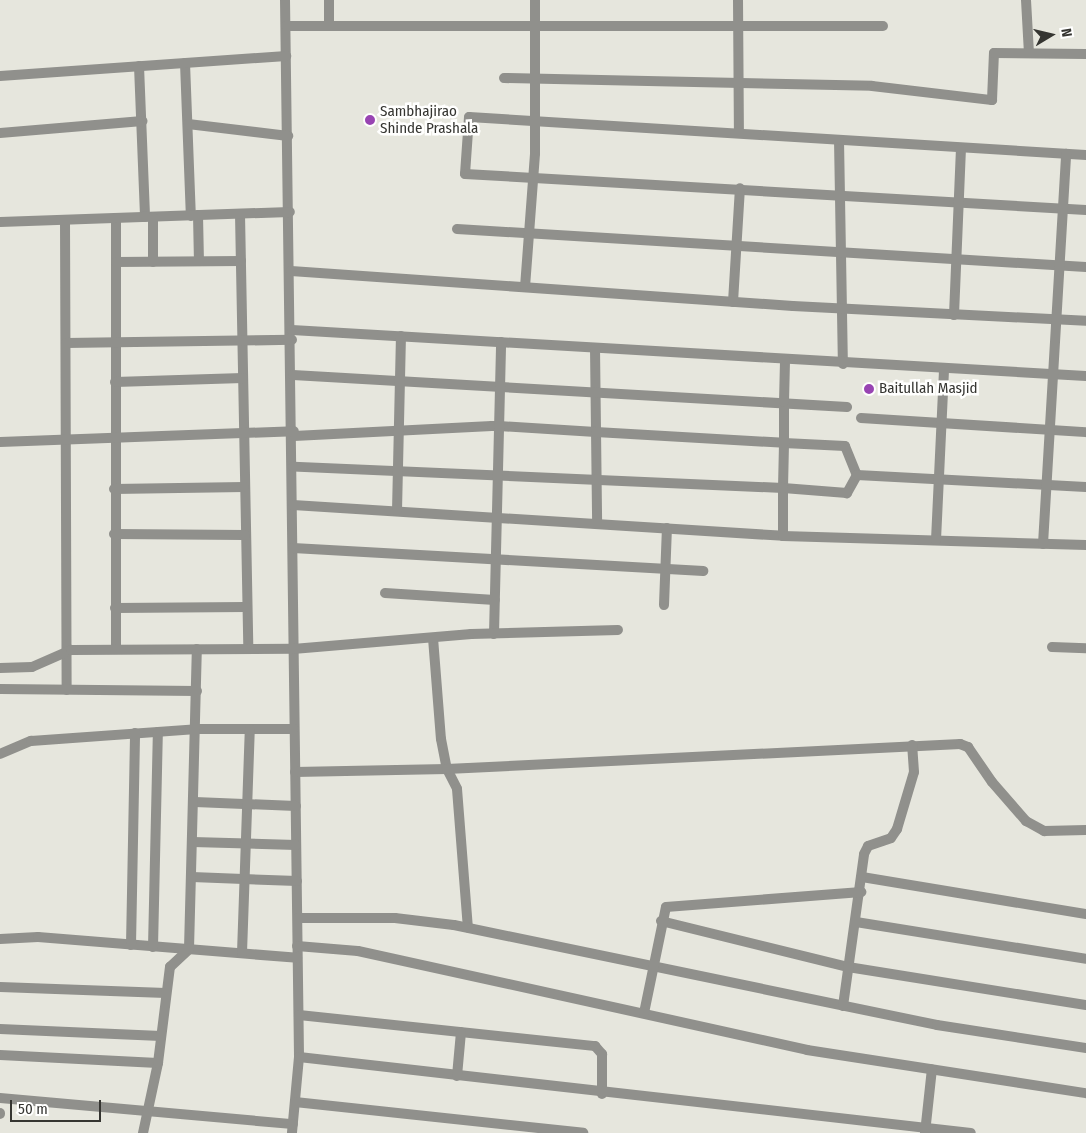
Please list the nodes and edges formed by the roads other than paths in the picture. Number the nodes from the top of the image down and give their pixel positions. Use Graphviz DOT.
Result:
graph roads {
  1 [pos="284,0"];
  2 [pos="329,0"];
  3 [pos="535,0"];
  4 [pos="738,0"];
  5 [pos="1026,0"];
  6 [pos="329,25"];
  7 [pos="286,26"];
  8 [pos="738,26"];
  9 [pos="883,26"];
  10 [pos="535,27"];
  11 [pos="1029,53"];
  12 [pos="1086,54"];
  13 [pos="286,56"];
  14 [pos="185,63"];
  15 [pos="139,66"];
  16 [pos="0,76"];
  17 [pos="504,78"];
  18 [pos="536,78"];
  19 [pos="739,82"];
  20 [pos="142,121"];
  21 [pos="536,121"];
  22 [pos="188,124"];
  23 [pos="0,133"];
  24 [pos="739,133"];
  25 [pos="288,136"];
  26 [pos="839,140"];
  27 [pos="961,149"];
  28 [pos="1066,154"];
  29 [pos="1086,155"];
  30 [pos="534,178"];
  31 [pos="740,188"];
  32 [pos="840,195"];
  33 [pos="959,204"];
  34 [pos="1063,209"];
  35 [pos="1086,210"];
  36 [pos="290,212"];
  37 [pos="240,214"];
  38 [pos="194,215"];
  39 [pos="149,217"];
  40 [pos="116,218"];
  41 [pos="65,220"];
  42 [pos="0,222"];
  43 [pos="457,229"];
  44 [pos="530,234"];
  45 [pos="736,245"];
  46 [pos="841,252"];
  47 [pos="956,259"];
  48 [pos="199,261"];
  49 [pos="241,261"];
  50 [pos="116,262"];
  51 [pos="154,262"];
  52 [pos="1060,266"];
  53 [pos="1086,267"];
  54 [pos="291,271"];
  55 [pos="525,287"];
  56 [pos="733,302"];
  57 [pos="842,309"];
  58 [pos="954,315"];
  59 [pos="1056,319"];
  60 [pos="1086,321"];
  61 [pos="292,335"];
  62 [pos="401,336"];
  63 [pos="242,340"];
  64 [pos="115,342"];
  65 [pos="501,342"];
  66 [pos="66,343"];
  67 [pos="595,348"];
  68 [pos="785,360"];
  69 [pos="843,364"];
  70 [pos="944,369"];
  71 [pos="1053,374"];
  72 [pos="293,375"];
  73 [pos="1086,376"];
  74 [pos="243,378"];
  75 [pos="399,380"];
  76 [pos="115,382"];
  77 [pos="500,386"];
  78 [pos="595,390"];
  79 [pos="784,402"];
  80 [pos="847,407"];
  81 [pos="862,418"];
  82 [pos="942,424"];
  83 [pos="499,426"];
  84 [pos="397,430"];
  85 [pos="1050,430"];
  86 [pos="596,432"];
  87 [pos="1086,432"];
  88 [pos="244,433"];
  89 [pos="294,433"];
  90 [pos="114,438"];
  91 [pos="68,440"];
  92 [pos="0,442"];
  93 [pos="784,443"];
  94 [pos="293,467"];
  95 [pos="397,470"];
  96 [pos="497,474"];
  97 [pos="857,475"];
  98 [pos="596,478"];
  99 [pos="939,479"];
  100 [pos="1046,485"];
  101 [pos="244,487"];
  102 [pos="1086,487"];
  103 [pos="783,488"];
  104 [pos="114,490"];
  105 [pos="293,505"];
  106 [pos="397,511"];
  107 [pos="495,517"];
  108 [pos="597,524"];
  109 [pos="667,528"];
  110 [pos="114,534"];
  111 [pos="245,534"];
  112 [pos="783,536"];
  113 [pos="936,540"];
  114 [pos="1043,544"];
  115 [pos="1086,545"];
  116 [pos="293,548"];
  117 [pos="496,558"];
  118 [pos="665,569"];
  119 [pos="703,571"];
  120 [pos="384,593"];
  121 [pos="495,600"];
  122 [pos="664,606"];
  123 [pos="246,607"];
  124 [pos="115,608"];
  125 [pos="618,630"];
  126 [pos="494,634"];
  127 [pos="433,638"];
  128 [pos="1052,647"];
  129 [pos="1086,648"];
  130 [pos="116,649"];
  131 [pos="197,649"];
  132 [pos="248,649"];
  133 [pos="293,649"];
  134 [pos="71,650"];
  135 [pos="0,668"];
  136 [pos="0,689"];
  137 [pos="68,690"];
  138 [pos="197,691"];
  139 [pos="197,729"];
  140 [pos="294,729"];
  141 [pos="250,730"];
  142 [pos="158,732"];
  143 [pos="135,734"];
  144 [pos="912,745"];
  145 [pos="0,754"];
  146 [pos="446,769"];
  147 [pos="295,772"];
  148 [pos="195,802"];
  149 [pos="247,805"];
  150 [pos="296,806"];
  151 [pos="1086,830"];
  152 [pos="193,842"];
  153 [pos="247,844"];
  154 [pos="296,845"];
  155 [pos="192,877"];
  156 [pos="862,877"];
  157 [pos="246,880"];
  158 [pos="297,881"];
  159 [pos="861,892"];
  160 [pos="1086,914"];
  161 [pos="298,918"];
  162 [pos="661,921"];
  163 [pos="856,922"];
  164 [pos="468,928"];
  165 [pos="0,939"];
  166 [pos="131,945"];
  167 [pos="297,946"];
  168 [pos="153,947"];
  169 [pos="189,949"];
  170 [pos="242,954"];
  171 [pos="297,958"];
  172 [pos="1086,959"];
  173 [pos="848,966"];
  174 [pos="654,968"];
  175 [pos="0,987"];
  176 [pos="166,993"];
  177 [pos="1086,1005"];
  178 [pos="843,1006"];
  179 [pos="644,1013"];
  180 [pos="299,1015"];
  181 [pos="0,1029"];
  182 [pos="460,1032"];
  183 [pos="161,1036"];
  184 [pos="1086,1048"];
  185 [pos="0,1055"];
  186 [pos="299,1057"];
  187 [pos="158,1063"];
  188 [pos="932,1069"];
  189 [pos="457,1076"];
  190 [pos="1086,1093"];
  191 [pos="602,1094"];
  192 [pos="0,1098"];
  193 [pos="295,1102"];
  194 [pos="150,1109"];
  195 [pos="292,1128"];
  196 [pos="517,1129"];
  197 [pos="925,1131"];
  198 [pos="143,1133"];
  199 [pos="583,1133"];
  200 [pos="971,1133"];
  1 -- 7 [label="street"];
  2 -- 6 [label="street"];
  3 -- 10 [label="street"];
  4 -- 8 [label="street"];
  5 -- 11 [label="street"];
  6 -- 7 [label="street"];
  6 -- 10 [label="street"];
  7 -- 13 [label="street"];
  8 -- 9 [label="street"];
  8 -- 10 [label="street"];
  8 -- 19 [label="street"];
  10 -- 18 [label="street"];
  11 -- 12 [label="street"];
  11 -- 19 [label="street"];
  13 -- 14 [label="street"];
  13 -- 25 [label="street"];
  14 -- 15 [label="street"];
  14 -- 22 [label="street"];
  15 -- 16 [label="street"];
  15 -- 20 [label="street"];
  17 -- 18 [label="street"];
  18 -- 19 [label="street"];
  18 -- 21 [label="street"];
  19 -- 24 [label="street"];
  20 -- 23 [label="street"];
  20 -- 39 [label="street"];
  21 -- 24 [label="street"];
  21 -- 30 [label="street"];
  21 -- 30 [label="street"];
  22 -- 25 [label="street"];
  22 -- 38 [label="street"];
  24 -- 26 [label="street"];
  25 -- 36 [label="street"];
  26 -- 27 [label="street"];
  26 -- 32 [label="street"];
  27 -- 28 [label="street"];
  27 -- 33 [label="street"];
  28 -- 29 [label="street"];
  28 -- 34 [label="street"];
  30 -- 31 [label="street"];
  30 -- 44 [label="street"];
  31 -- 32 [label="street"];
  31 -- 45 [label="street"];
  32 -- 33 [label="street"];
  32 -- 46 [label="street"];
  33 -- 34 [label="street"];
  33 -- 47 [label="street"];
  34 -- 35 [label="street"];
  34 -- 52 [label="street"];
  36 -- 37 [label="street"];
  36 -- 54 [label="street"];
  37 -- 38 [label="street"];
  37 -- 49 [label="street"];
  38 -- 39 [label="street"];
  38 -- 48 [label="street"];
  39 -- 40 [label="street"];
  39 -- 51 [label="street"];
  40 -- 41 [label="street"];
  40 -- 50 [label="street"];
  41 -- 42 [label="street"];
  41 -- 66 [label="street"];
  43 -- 44 [label="street"];
  44 -- 45 [label="street"];
  44 -- 55 [label="street"];
  45 -- 46 [label="street"];
  45 -- 56 [label="street"];
  46 -- 47 [label="street"];
  46 -- 57 [label="street"];
  47 -- 52 [label="street"];
  47 -- 58 [label="street"];
  48 -- 49 [label="street"];
  48 -- 51 [label="street"];
  49 -- 63 [label="street"];
  50 -- 51 [label="street"];
  50 -- 64 [label="street"];
  52 -- 53 [label="street"];
  52 -- 59 [label="street"];
  54 -- 55 [label="street"];
  54 -- 61 [label="street"];
  55 -- 56 [label="street"];
  56 -- 57 [label="street"];
  57 -- 58 [label="street"];
  57 -- 69 [label="street"];
  58 -- 59 [label="street"];
  59 -- 60 [label="street"];
  59 -- 71 [label="street"];
  61 -- 62 [label="street"];
  61 -- 63 [label="street"];
  61 -- 72 [label="street"];
  62 -- 65 [label="street"];
  62 -- 75 [label="street"];
  63 -- 64 [label="street"];
  63 -- 74 [label="street"];
  64 -- 66 [label="street"];
  64 -- 76 [label="street"];
  65 -- 67 [label="street"];
  65 -- 77 [label="street"];
  66 -- 91 [label="street"];
  67 -- 68 [label="street"];
  67 -- 78 [label="street"];
  68 -- 69 [label="street"];
  68 -- 79 [label="street"];
  69 -- 70 [label="street"];
  70 -- 71 [label="street"];
  70 -- 82 [label="street"];
  71 -- 73 [label="street"];
  71 -- 85 [label="street"];
  72 -- 75 [label="street"];
  72 -- 89 [label="street"];
  74 -- 76 [label="street"];
  74 -- 88 [label="street"];
  75 -- 77 [label="street"];
  75 -- 84 [label="street"];
  76 -- 90 [label="street"];
  77 -- 78 [label="street"];
  77 -- 83 [label="street"];
  78 -- 79 [label="street"];
  78 -- 86 [label="street"];
  79 -- 80 [label="street"];
  79 -- 93 [label="street"];
  81 -- 82 [label="street"];
  82 -- 85 [label="street"];
  82 -- 99 [label="street"];
  83 -- 84 [label="street"];
  83 -- 86 [label="street"];
  83 -- 96 [label="street"];
  84 -- 89 [label="street"];
  84 -- 95 [label="street"];
  85 -- 87 [label="street"];
  85 -- 100 [label="street"];
  86 -- 93 [label="street"];
  86 -- 98 [label="street"];
  88 -- 89 [label="street"];
  88 -- 90 [label="street"];
  88 -- 101 [label="street"];
  89 -- 94 [label="street"];
  90 -- 91 [label="street"];
  90 -- 104 [label="street"];
  91 -- 92 [label="street"];
  91 -- 134 [label="street"];
  93 -- 97 [label="street"];
  93 -- 103 [label="street"];
  94 -- 95 [label="street"];
  94 -- 105 [label="street"];
  95 -- 96 [label="street"];
  95 -- 106 [label="street"];
  96 -- 98 [label="street"];
  96 -- 107 [label="street"];
  97 -- 99 [label="street"];
  97 -- 103 [label="street"];
  98 -- 103 [label="street"];
  98 -- 108 [label="street"];
  99 -- 100 [label="street"];
  99 -- 113 [label="street"];
  100 -- 102 [label="street"];
  100 -- 114 [label="street"];
  101 -- 104 [label="street"];
  101 -- 111 [label="street"];
  103 -- 112 [label="street"];
  104 -- 110 [label="street"];
  105 -- 106 [label="street"];
  105 -- 116 [label="street"];
  106 -- 107 [label="street"];
  107 -- 108 [label="street"];
  107 -- 117 [label="street"];
  108 -- 109 [label="street"];
  109 -- 112 [label="street"];
  109 -- 118 [label="street"];
  110 -- 111 [label="street"];
  110 -- 124 [label="street"];
  111 -- 123 [label="street"];
  112 -- 113 [label="street"];
  113 -- 114 [label="street"];
  114 -- 115 [label="street"];
  116 -- 117 [label="street"];
  116 -- 133 [label="street"];
  117 -- 118 [label="street"];
  117 -- 121 [label="street"];
  118 -- 119 [label="street"];
  118 -- 122 [label="street"];
  120 -- 121 [label="street"];
  121 -- 126 [label="street"];
  123 -- 124 [label="street"];
  123 -- 132 [label="street"];
  124 -- 130 [label="street"];
  125 -- 126 [label="street"];
  126 -- 127 [label="street"];
  127 -- 133 [label="street"];
  127 -- 146 [label="street"];
  128 -- 129 [label="street"];
  130 -- 131 [label="street"];
  130 -- 134 [label="street"];
  131 -- 132 [label="street"];
  131 -- 138 [label="street"];
  132 -- 133 [label="street"];
  133 -- 140 [label="street"];
  134 -- 135 [label="street"];
  134 -- 137 [label="street"];
  136 -- 137 [label="street"];
  137 -- 138 [label="street"];
  138 -- 139 [label="street"];
  139 -- 141 [label="street"];
  139 -- 142 [label="street"];
  139 -- 148 [label="street"];
  140 -- 141 [label="street"];
  140 -- 147 [label="street"];
  141 -- 149 [label="street"];
  142 -- 143 [label="street"];
  142 -- 168 [label="street"];
  143 -- 145 [label="street"];
  143 -- 166 [label="street"];
  144 -- 146 [label="street"];
  144 -- 151 [label="street"];
  144 -- 156 [label="street"];
  146 -- 147 [label="street"];
  146 -- 164 [label="street"];
  147 -- 150 [label="street"];
  148 -- 149 [label="street"];
  148 -- 152 [label="street"];
  149 -- 150 [label="street"];
  149 -- 153 [label="street"];
  150 -- 154 [label="street"];
  152 -- 153 [label="street"];
  152 -- 155 [label="street"];
  153 -- 154 [label="street"];
  153 -- 157 [label="street"];
  154 -- 158 [label="street"];
  155 -- 157 [label="street"];
  155 -- 169 [label="street"];
  156 -- 159 [label="street"];
  156 -- 160 [label="street"];
  157 -- 158 [label="street"];
  157 -- 170 [label="street"];
  158 -- 161 [label="street"];
  159 -- 162 [label="street"];
  159 -- 163 [label="street"];
  161 -- 164 [label="street"];
  161 -- 167 [label="street"];
  162 -- 173 [label="street"];
  162 -- 174 [label="street"];
  163 -- 172 [label="street"];
  163 -- 173 [label="street"];
  164 -- 174 [label="street"];
  165 -- 166 [label="street"];
  166 -- 168 [label="street"];
  167 -- 171 [label="street"];
  167 -- 179 [label="street"];
  168 -- 169 [label="street"];
  169 -- 170 [label="street"];
  169 -- 176 [label="street"];
  170 -- 171 [label="street"];
  171 -- 180 [label="street"];
  173 -- 177 [label="street"];
  173 -- 178 [label="street"];
  174 -- 178 [label="street"];
  174 -- 179 [label="street"];
  175 -- 176 [label="street"];
  176 -- 183 [label="street"];
  178 -- 184 [label="street"];
  179 -- 188 [label="street"];
  180 -- 182 [label="street"];
  180 -- 186 [label="street"];
  181 -- 183 [label="street"];
  182 -- 189 [label="street"];
  182 -- 191 [label="street"];
  183 -- 187 [label="street"];
  185 -- 187 [label="street"];
  186 -- 189 [label="street"];
  186 -- 193 [label="street"];
  187 -- 194 [label="street"];
  188 -- 190 [label="street"];
  188 -- 197 [label="street"];
  189 -- 191 [label="street"];
  191 -- 197 [label="street"];
  192 -- 194 [label="street"];
  193 -- 195 [label="street"];
  193 -- 196 [label="street"];
  194 -- 195 [label="street"];
  194 -- 198 [label="street"];
  196 -- 199 [label="street"];
  197 -- 200 [label="street"];
}
